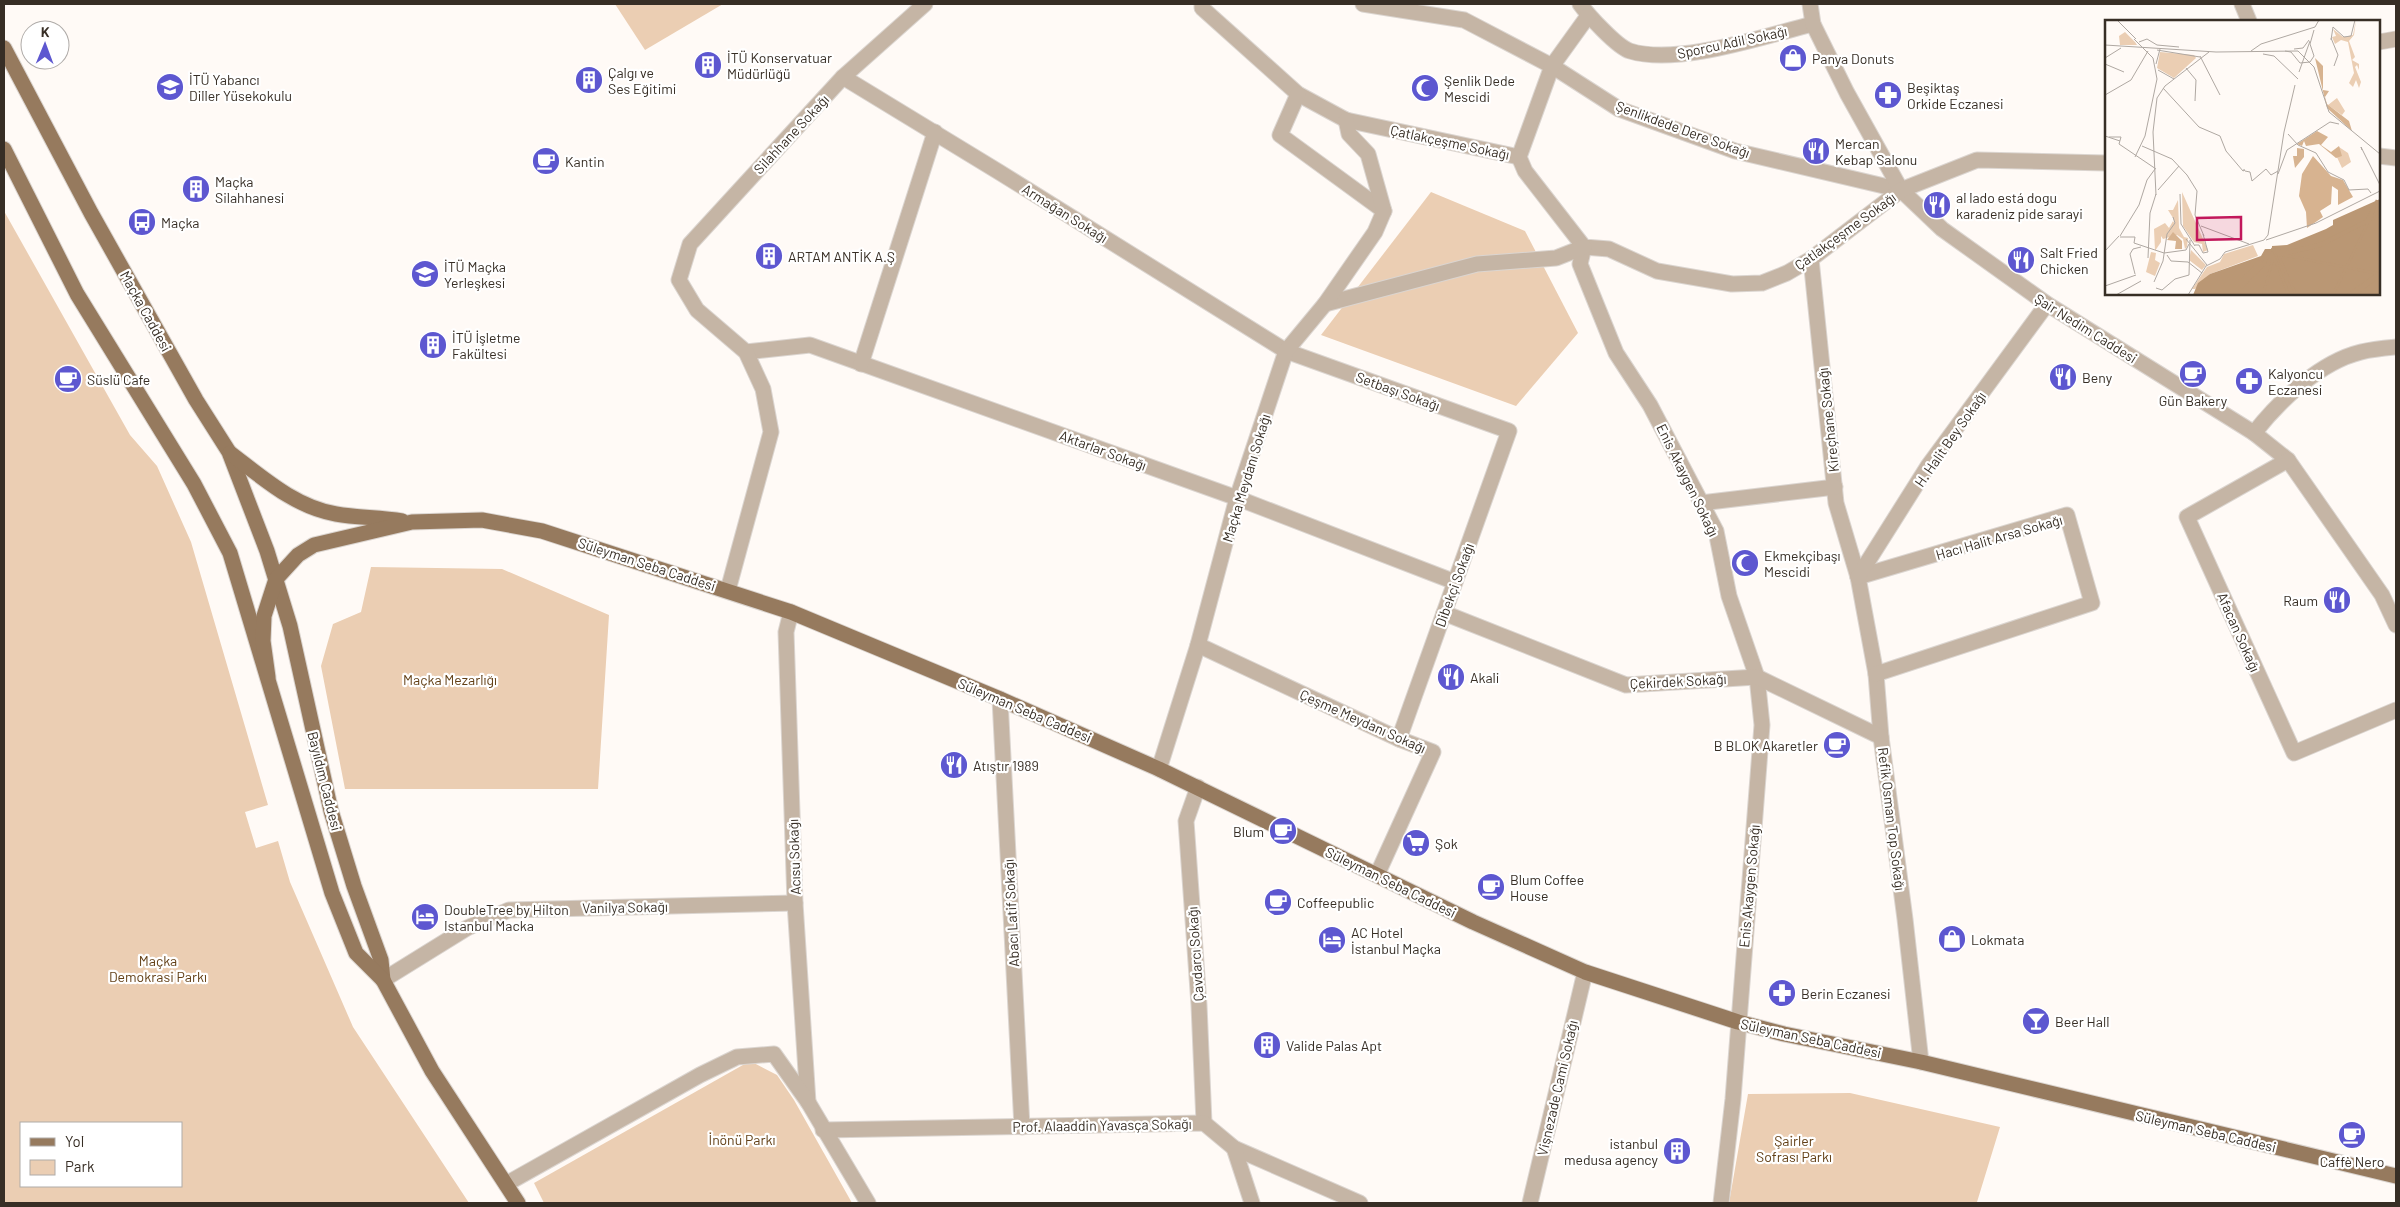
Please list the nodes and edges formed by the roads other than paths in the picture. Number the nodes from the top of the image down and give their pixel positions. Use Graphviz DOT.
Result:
graph roads {
  1 [pos="925,4"];
  2 [pos="1202,4"];
  3 [pos="1363,4"];
  4 [pos="2242,4"];
  5 [pos="1813,5"];
  6 [pos="1584,10"];
  7 [pos="2249,20"];
  8 [pos="1813,24"];
  9 [pos="2396,39"];
  10 [pos="2380,42"];
  11 [pos="4,48"];
  12 [pos="1552,66"];
  13 [pos="843,77"];
  14 [pos="1298,94"];
  15 [pos="1346,120"];
  16 [pos="934,132"];
  17 [pos="4,149"];
  18 [pos="2380,156"];
  19 [pos="1519,157"];
  20 [pos="2396,158"];
  21 [pos="2105,163"];
  22 [pos="1901,190"];
  23 [pos="1384,211"];
  24 [pos="1584,247"];
  25 [pos="1811,259"];
  26 [pos="1326,304"];
  27 [pos="2047,304"];
  28 [pos="2396,347"];
  29 [pos="746,352"];
  30 [pos="1286,352"];
  31 [pos="861,364"];
  32 [pos="1509,431"];
  33 [pos="2254,433"];
  34 [pos="229,452"];
  35 [pos="2288,460"];
  36 [pos="1835,488"];
  37 [pos="1238,498"];
  38 [pos="1701,503"];
  39 [pos="412,522"];
  40 [pos="1858,578"];
  41 [pos="276,579"];
  42 [pos="1455,582"];
  43 [pos="728,590"];
  44 [pos="791,612"];
  45 [pos="1444,613"];
  46 [pos="2396,625"];
  47 [pos="1198,645"];
  48 [pos="1876,674"];
  49 [pos="1757,676"];
  50 [pos="268,677"];
  51 [pos="1000,699"];
  52 [pos="2396,710"];
  53 [pos="1881,737"];
  54 [pos="1399,739"];
  55 [pos="1159,769"];
  56 [pos="1198,787"];
  57 [pos="1377,875"];
  58 [pos="795,903"];
  59 [pos="1585,972"];
  60 [pos="383,980"];
  61 [pos="1738,1022"];
  62 [pos="1921,1062"];
  63 [pos="808,1102"];
  64 [pos="1204,1123"];
  65 [pos="1022,1128"];
  66 [pos="823,1130"];
  67 [pos="1234,1148"];
  68 [pos="2396,1176"];
  69 [pos="506,1184"];
  70 [pos="518,1203"];
  71 [pos="868,1203"];
  72 [pos="1252,1203"];
  73 [pos="1360,1203"];
  74 [pos="1530,1203"];
  75 [pos="1721,1203"];
  1 -- 13 [label="street, Silahhane Sokağı"];
  2 -- 14 [label="street, Çatlakçeşme Sokağı"];
  3 -- 12 [label="street, Şenlikdede Dere Sokağı"];
  4 -- 7 [label="street"];
  5 -- 8 [label="street, Şair Nedim Caddesi"];
  6 -- 8 [label="street, Sporcu Adil Sokağı"];
  6 -- 12 [label="street"];
  8 -- 22 [label="street, Şair Nedim Caddesi"];
  9 -- 10 [label="street"];
  11 -- 34 [label="main road, Maçka Caddesi"];
  12 -- 19 [label="street"];
  12 -- 22 [label="street, Şenlikdede Dere Sokağı"];
  13 -- 16 [label="street, Armağan Sokağı"];
  13 -- 29 [label="street, Silahhane Sokağı"];
  14 -- 15 [label="street, Çatlakçeşme Sokağı"];
  14 -- 23 [label="street"];
  15 -- 19 [label="street, Çatlakçeşme Sokağı"];
  15 -- 23 [label="street"];
  16 -- 30 [label="street, Armağan Sokağı"];
  16 -- 31 [label="street"];
  17 -- 50 [label="main road"];
  18 -- 20 [label="street"];
  19 -- 24 [label="street, Çatlakçeşme Sokağı"];
  21 -- 22 [label="street, Çatlakçeşme Sokağı"];
  22 -- 25 [label="street, Çatlakçeşme Sokağı"];
  22 -- 27 [label="street, Şair Nedim Caddesi"];
  23 -- 26 [label="street, Maçka Meydanı Sokağı"];
  24 -- 25 [label="street, Çatlakçeşme Sokağı"];
  24 -- 26 [label="street"];
  24 -- 38 [label="street, Enis Akaygen Sokağı"];
  25 -- 36 [label="street, Kireçhane Sokağı"];
  26 -- 30 [label="street, Maçka Meydanı Sokağı"];
  27 -- 33 [label="street, Şair Nedim Caddesi"];
  27 -- 40 [label="street, H. Halit Bey Sokağı"];
  28 -- 33 [label="street"];
  29 -- 31 [label="street, Aktarlar Sokağı"];
  29 -- 43 [label="street"];
  30 -- 32 [label="street, Setbaşı Sokağı"];
  30 -- 37 [label="street, Maçka Meydanı Sokağı"];
  31 -- 37 [label="street, Aktarlar Sokağı"];
  32 -- 42 [label="street, Dibekçi Sokağı"];
  33 -- 35 [label="street, Şair Nedim Caddesi"];
  34 -- 39 [label="main road, Süleyman Seba Caddesi"];
  34 -- 41 [label="main road, Maçka Caddesi"];
  35 -- 46 [label="street, Şair Nedim Caddesi"];
  35 -- 52 [label="street, Afacan Sokağı"];
  36 -- 38 [label="street"];
  36 -- 40 [label="street, Kireçhane Sokağı"];
  37 -- 42 [label="street, Aktarlar Sokağı"];
  37 -- 47 [label="street, Maçka Meydanı Sokağı"];
  38 -- 49 [label="street, Enis Akaygen Sokağı"];
  39 -- 41 [label="main road, Süleyman Seba Caddesi"];
  39 -- 43 [label="main road, Süleyman Seba Caddesi"];
  40 -- 48 [label="street, Refik Osman Top Sokağı"];
  40 -- 48 [label="street, Hacı Halit Arsa Sokağı"];
  41 -- 50 [label="main road"];
  41 -- 60 [label="main road, Bayıldım Caddesi"];
  42 -- 45 [label="street, Dibekçi Sokağı"];
  43 -- 44 [label="main road, Süleyman Seba Caddesi"];
  44 -- 51 [label="main road, Süleyman Seba Caddesi"];
  44 -- 58 [label="street, Acısu Sokağı"];
  45 -- 49 [label="street, Çekirdek Sokağı"];
  45 -- 54 [label="street, Dibekçi Sokağı"];
  47 -- 54 [label="street, Çeşme Meydanı Sokağı"];
  47 -- 55 [label="street, Maçka Meydanı Sokağı"];
  48 -- 53 [label="street, Refik Osman Top Sokağı"];
  49 -- 53 [label="street"];
  49 -- 61 [label="street, Enis Akaygen Sokağı"];
  50 -- 60 [label="main road, Bayıldım Caddesi"];
  51 -- 55 [label="main road, Süleyman Seba Caddesi"];
  51 -- 65 [label="street, Abacı Latif Sokağı"];
  53 -- 62 [label="street, Refik Osman Top Sokağı"];
  54 -- 57 [label="street, Çeşme Meydanı Sokağı"];
  55 -- 56 [label="main road, Süleyman Seba Caddesi"];
  56 -- 57 [label="main road, Süleyman Seba Caddesi"];
  56 -- 64 [label="street, Çavdarcı Sokağı"];
  57 -- 59 [label="main road, Süleyman Seba Caddesi"];
  58 -- 60 [label="street, Vanilya Sokağı"];
  58 -- 63 [label="street, Acısu Sokağı"];
  59 -- 61 [label="main road, Süleyman Seba Caddesi"];
  59 -- 74 [label="street, Vişnezade Cami Sokağı"];
  60 -- 69 [label="main road, Bayıldım Caddesi"];
  61 -- 62 [label="main road, Süleyman Seba Caddesi"];
  61 -- 75 [label="street, Enis Akaygen Sokağı"];
  62 -- 68 [label="main road, Süleyman Seba Caddesi"];
  63 -- 66 [label="street, Acısu Sokağı"];
  63 -- 69 [label="street, Acısu Sokağı"];
  64 -- 65 [label="street, Prof. Alaaddin Yavasça Sokağı"];
  64 -- 67 [label="street, Prof. Alaaddin Yavasça Sokağı"];
  65 -- 66 [label="street, Prof. Alaaddin Yavasça Sokağı"];
  66 -- 71 [label="street, Acısu Sokağı"];
  67 -- 72 [label="street"];
  67 -- 73 [label="street, Prof. Alaaddin Yavasça Sokağı"];
  69 -- 70 [label="main road, Bayıldım Caddesi"];
}
